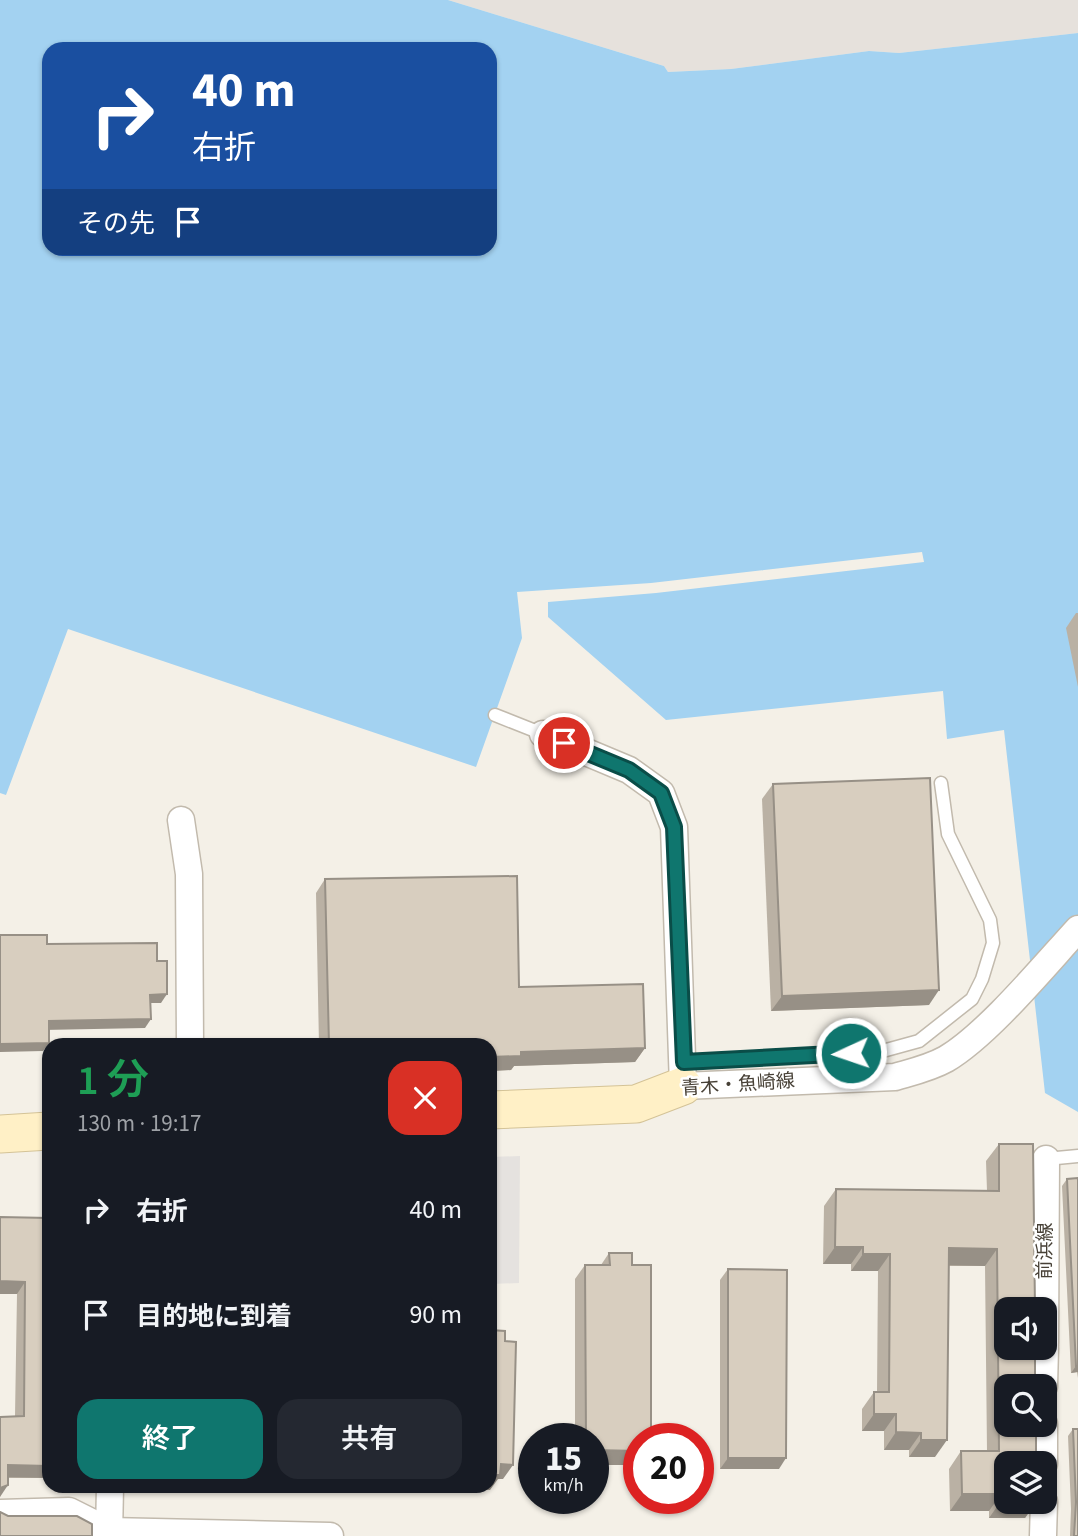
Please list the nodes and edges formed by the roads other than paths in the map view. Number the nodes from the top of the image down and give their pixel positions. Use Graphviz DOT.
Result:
graph roads {
  1 [pos="495,715"];
  2 [pos="543,734"];
  3 [pos="941,783"];
  4 [pos="181,820"];
  5 [pos="1078,929"];
  6 [pos="190,1038"];
  7 [pos="684,1074"];
  8 [pos="497,1110"];
  9 [pos="42,1131"];
  10 [pos="0,1134"];
  11 [pos="1078,1156"];
  12 [pos="1046,1159"];
  13 [pos="1045,1297"];
  14 [pos="110,1493"];
  15 [pos="0,1513"];
  16 [pos="1044,1514"];
  17 [pos="109,1534"];
  18 [pos="330,1536"];
  19 [pos="1043,1536"];
  1 -- 2 [label="lane"];
  2 -- 7 [label="street"];
  3 -- 7 [label="lane"];
  4 -- 6 [label="street"];
  5 -- 7 [label="street, 青木・魚崎線"];
  7 -- 8 [label="street, 青木・魚崎線"];
  9 -- 10 [label="street"];
  11 -- 12 [label="lane"];
  12 -- 13 [label="street, 前浜線"];
  14 -- 17 [label="street"];
  15 -- 17 [label="street"];
  16 -- 19 [label="street"];
  17 -- 18 [label="street"];
}
